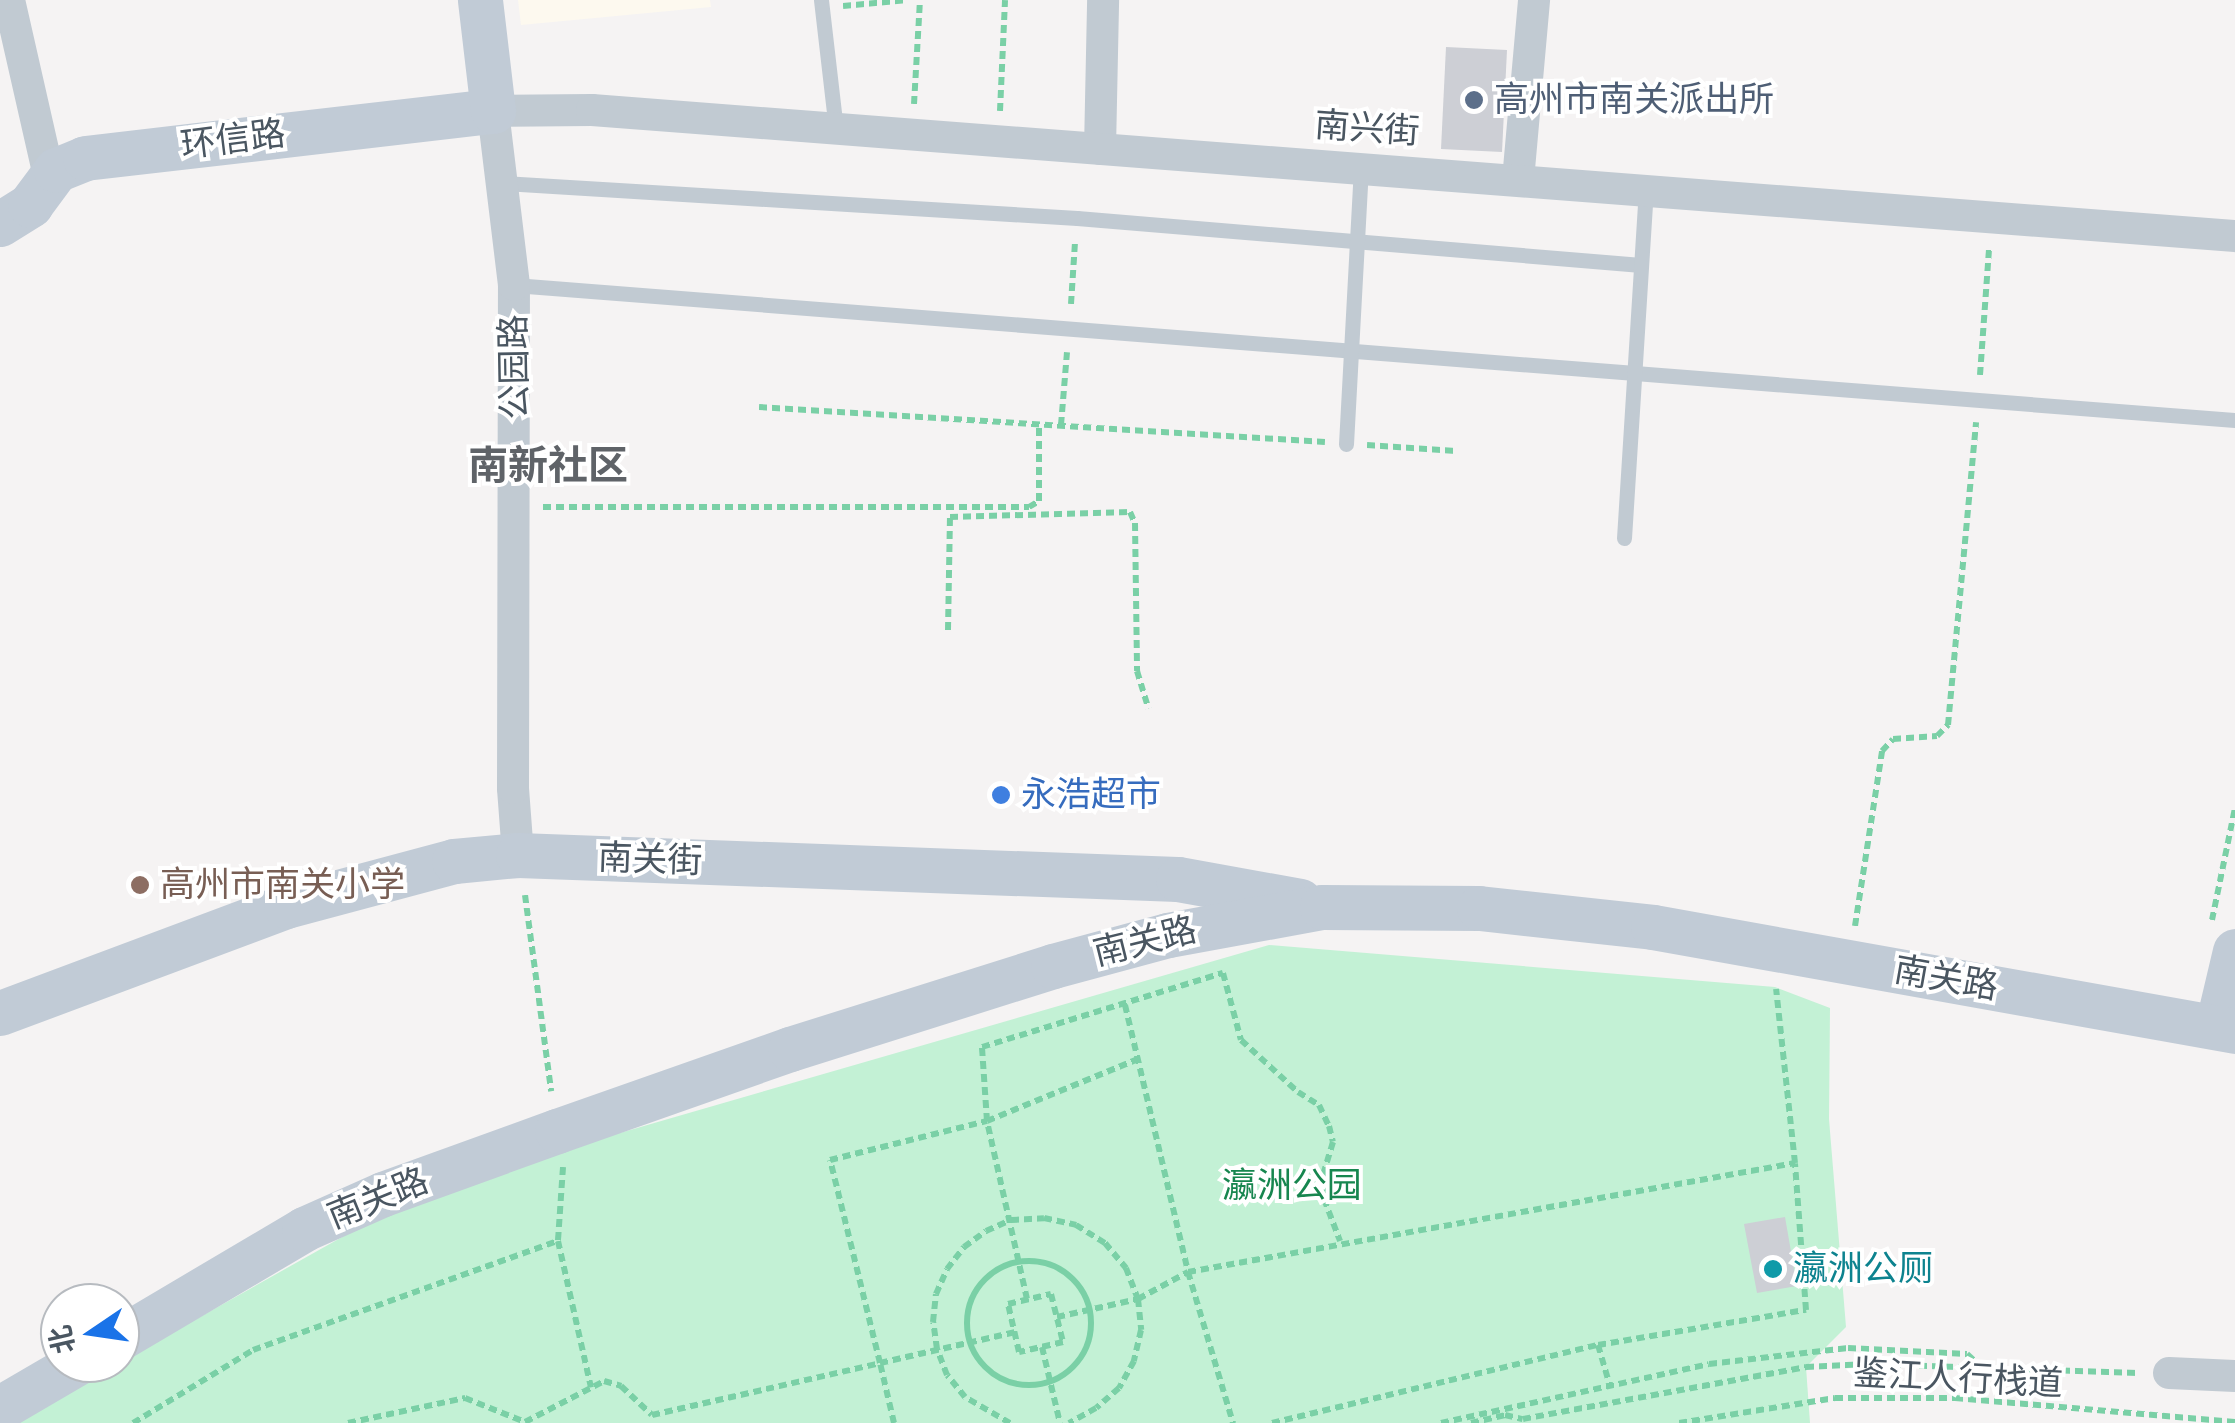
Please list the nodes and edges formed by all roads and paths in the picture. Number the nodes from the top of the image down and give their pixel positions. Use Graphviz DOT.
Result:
graph roads {
  1 [pos="9,0"];
  2 [pos="480,0"];
  3 [pos="908,0"];
  4 [pos="920,0"];
  5 [pos="1004,0"];
  6 [pos="1104,0"];
  7 [pos="1534,0"];
  8 [pos="822,4"];
  9 [pos="493,111"];
  10 [pos="836,130"];
  11 [pos="913,135"];
  12 [pos="999,142"];
  13 [pos="1100,149"];
  14 [pos="1362,169"];
  15 [pos="49,176"];
  16 [pos="1518,180"];
  17 [pos="503,184"];
  18 [pos="1646,190"];
  19 [pos="1991,217"];
  20 [pos="1077,218"];
  21 [pos="0,224"];
  22 [pos="2235,236"];
  23 [pos="1358,242"];
  24 [pos="1641,265"];
  25 [pos="514,285"];
  26 [pos="1069,329"];
  27 [pos="1351,351"];
  28 [pos="1634,374"];
  29 [pos="1978,401"];
  30 [pos="759,407"];
  31 [pos="2235,420"];
  32 [pos="1039,424"];
  33 [pos="1060,425"];
  34 [pos="1346,444"];
  35 [pos="1456,451"];
  36 [pos="1038,504"];
  37 [pos="516,507"];
  38 [pos="1039,516"];
  39 [pos="1624,538"];
  40 [pos="948,630"];
  41 [pos="1148,708"];
  42 [pos="2235,808"];
  43 [pos="518,856"];
  44 [pos="1322,907"];
  45 [pos="2222,942"];
  46 [pos="1772,948"];
  47 [pos="1849,962"];
  48 [pos="1125,1005"];
  49 [pos="0,1013"];
  50 [pos="2226,1029"];
  51 [pos="1138,1058"];
  52 [pos="987,1122"];
  53 [pos="1795,1163"];
  54 [pos="1011,1220"];
  55 [pos="558,1240"];
  56 [pos="1340,1241"];
  57 [pos="1019,1261"];
  58 [pos="1188,1272"];
  59 [pos="1027,1299"];
  60 [pos="1138,1299"];
  61 [pos="1090,1310"];
  62 [pos="1057,1317"];
  63 [pos="140,1326"];
  64 [pos="1015,1332"];
  65 [pos="970,1342"];
  66 [pos="1598,1344"];
  67 [pos="1042,1347"];
  68 [pos="936,1349"];
  69 [pos="880,1363"];
  70 [pos="1986,1372"];
  71 [pos="2169,1373"];
  72 [pos="2235,1376"];
  73 [pos="1049,1382"];
  74 [pos="42,1383"];
  75 [pos="1610,1386"];
  76 [pos="0,1408"];
  77 [pos="1524,1418"];
  78 [pos="653,1419"];
  79 [pos="2235,1422"];
  80 [pos="133,1423"];
  81 [pos="348,1423"];
  82 [pos="894,1423"];
  83 [pos="1010,1423"];
  84 [pos="1060,1423"];
  85 [pos="1069,1423"];
  86 [pos="1233,1423"];
  87 [pos="1272,1423"];
  88 [pos="1441,1423"];
  89 [pos="1471,1423"];
  90 [pos="1513,1423"];
  91 [pos="1679,1423"];
  1 -- 15 [label="street"];
  2 -- 9 [label="street, 公园路"];
  3 -- 8 [label="path"];
  4 -- 11 [label="path"];
  5 -- 12 [label="path"];
  6 -- 13 [label="street"];
  7 -- 16 [label="street"];
  8 -- 10 [label="lane"];
  9 -- 10 [label="street, 南兴街"];
  9 -- 15 [label="street, 环信路"];
  9 -- 17 [label="street, 公园路"];
  10 -- 11 [label="street, 南兴街"];
  11 -- 12 [label="street, 南兴街"];
  12 -- 13 [label="street, 南兴街"];
  13 -- 14 [label="street, 南兴街"];
  14 -- 16 [label="street, 南兴街"];
  14 -- 23 [label="lane"];
  15 -- 21 [label="street, 环信路"];
  16 -- 18 [label="street, 南兴街"];
  17 -- 20 [label="lane"];
  17 -- 25 [label="street, 公园路"];
  18 -- 19 [label="street, 南兴街"];
  18 -- 24 [label="lane"];
  19 -- 22 [label="street, 南兴街"];
  19 -- 29 [label="path"];
  20 -- 23 [label="lane"];
  20 -- 26 [label="path"];
  23 -- 24 [label="lane"];
  23 -- 27 [label="lane"];
  24 -- 28 [label="lane"];
  25 -- 26 [label="lane"];
  25 -- 37 [label="street, 公园路"];
  26 -- 27 [label="lane"];
  26 -- 33 [label="path"];
  27 -- 28 [label="lane"];
  27 -- 34 [label="lane"];
  28 -- 29 [label="lane"];
  28 -- 39 [label="lane"];
  29 -- 31 [label="lane"];
  29 -- 47 [label="path"];
  30 -- 32 [label="path"];
  32 -- 33 [label="path"];
  32 -- 36 [label="path"];
  33 -- 34 [label="path"];
  34 -- 35 [label="path"];
  36 -- 37 [label="path"];
  36 -- 38 [label="path"];
  37 -- 43 [label="street, 公园路"];
  38 -- 40 [label="path"];
  38 -- 41 [label="path"];
  42 -- 45 [label="path"];
  43 -- 44 [label="street, 南关街"];
  43 -- 49 [label="street, 南关街"];
  44 -- 46 [label="street, 南关路"];
  44 -- 63 [label="street, 南关路"];
  45 -- 50 [label="street"];
  46 -- 47 [label="street, 南关路"];
  46 -- 53 [label="path"];
  47 -- 50 [label="street, 南关路"];
  48 -- 51 [label="path"];
  48 -- 52 [label="path"];
  48 -- 56 [label="path"];
  51 -- 52 [label="path"];
  51 -- 58 [label="path"];
  52 -- 54 [label="path"];
  52 -- 69 [label="path"];
  53 -- 56 [label="path"];
  53 -- 66 [label="path"];
  54 -- 57 [label="path"];
  54 -- 60 [label="path"];
  54 -- 68 [label="path"];
  55 -- 80 [label="path"];
  56 -- 58 [label="path"];
  57 -- 59 [label="path"];
  57 -- 61 [label="path"];
  57 -- 65 [label="path"];
  58 -- 60 [label="path"];
  58 -- 86 [label="path"];
  59 -- 62 [label="path"];
  59 -- 64 [label="path"];
  60 -- 61 [label="path"];
  60 -- 85 [label="path"];
  61 -- 62 [label="path"];
  61 -- 73 [label="path"];
  62 -- 67 [label="path"];
  64 -- 65 [label="path"];
  64 -- 67 [label="path"];
  65 -- 68 [label="path"];
  65 -- 73 [label="path"];
  66 -- 75 [label="path"];
  66 -- 87 [label="path"];
  67 -- 73 [label="path"];
  68 -- 69 [label="path"];
  68 -- 83 [label="path"];
  69 -- 78 [label="path"];
  69 -- 82 [label="path"];
  70 -- 71 [label="path"];
  70 -- 75 [label="path"];
  70 -- 77 [label="path"];
  71 -- 72 [label="street"];
  73 -- 84 [label="path"];
  74 -- 76 [label="street"];
  75 -- 88 [label="path"];
  77 -- 89 [label="path"];
  77 -- 90 [label="path"];
  78 -- 81 [label="path"];
  79 -- 91 [label="path, 鉴江人行栈道"];
}
